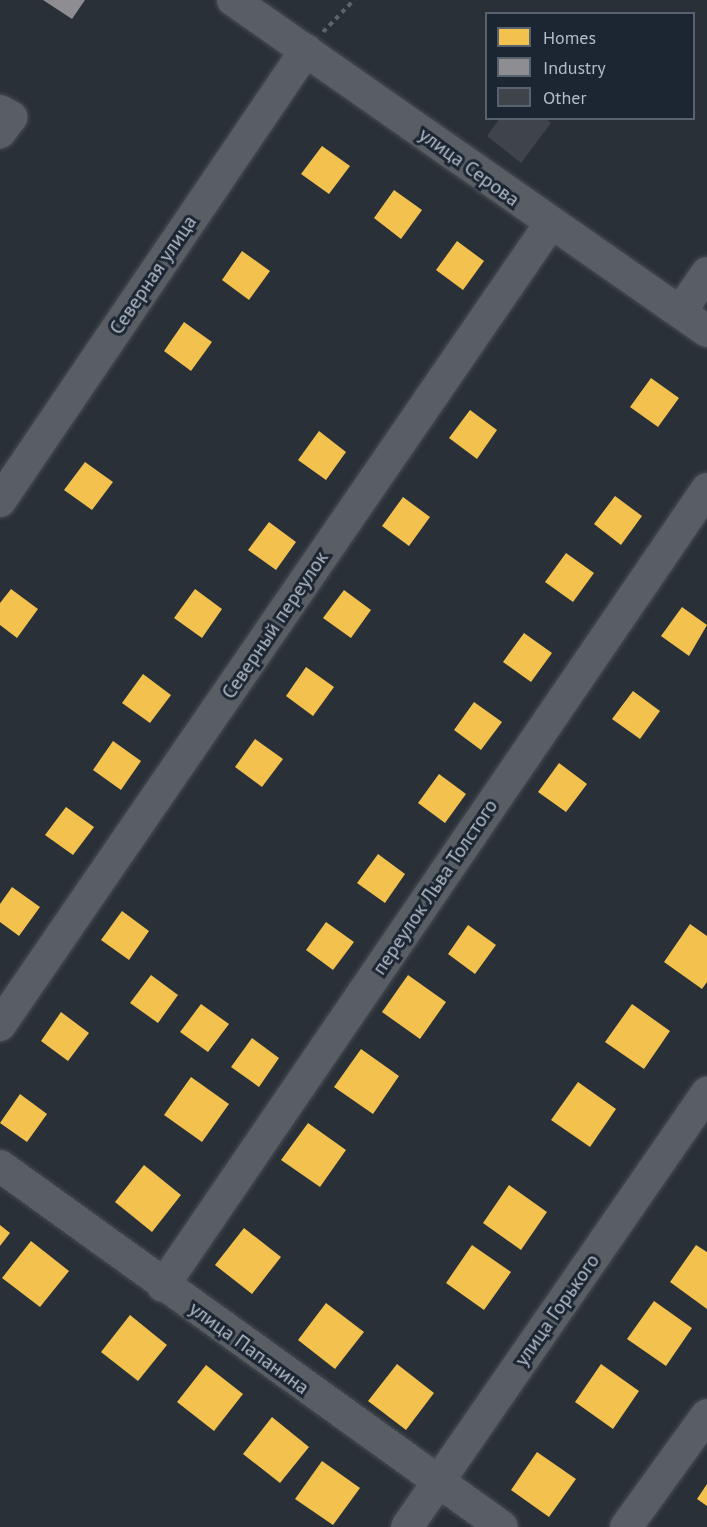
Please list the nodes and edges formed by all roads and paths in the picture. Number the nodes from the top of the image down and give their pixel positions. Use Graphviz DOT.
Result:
graph roads {
  1 [pos="233,0"];
  2 [pos="354,0"];
  3 [pos="306,50"];
  4 [pos="0,111"];
  5 [pos="0,132"];
  6 [pos="550,224"];
  7 [pos="707,273"];
  8 [pos="680,312"];
  9 [pos="707,331"];
  10 [pos="707,489"];
  11 [pos="0,501"];
  12 [pos="0,1025"];
  13 [pos="707,1093"];
  14 [pos="4,1176"];
  15 [pos="163,1286"];
  16 [pos="707,1415"];
  17 [pos="436,1484"];
  18 [pos="407,1527"];
  19 [pos="502,1527"];
  20 [pos="626,1527"];
  1 -- 3 [label="street, улица Серова"];
  2 -- 3 [label="path"];
  3 -- 6 [label="street, улица Серова"];
  3 -- 11 [label="street, Северная улица"];
  4 -- 5 [label="street"];
  6 -- 8 [label="street, улица Серова"];
  6 -- 12 [label="street, Северный переулок"];
  7 -- 8 [label="street"];
  8 -- 9 [label="street, улица Серова"];
  10 -- 15 [label="street, переулок Льва Толстого"];
  13 -- 17 [label="street, улица Горького"];
  14 -- 15 [label="street, улица Папанина"];
  15 -- 17 [label="street, улица Папанина"];
  16 -- 20 [label="street"];
  17 -- 18 [label="street, улица Горького"];
  17 -- 19 [label="street, улица Папанина"];
}
